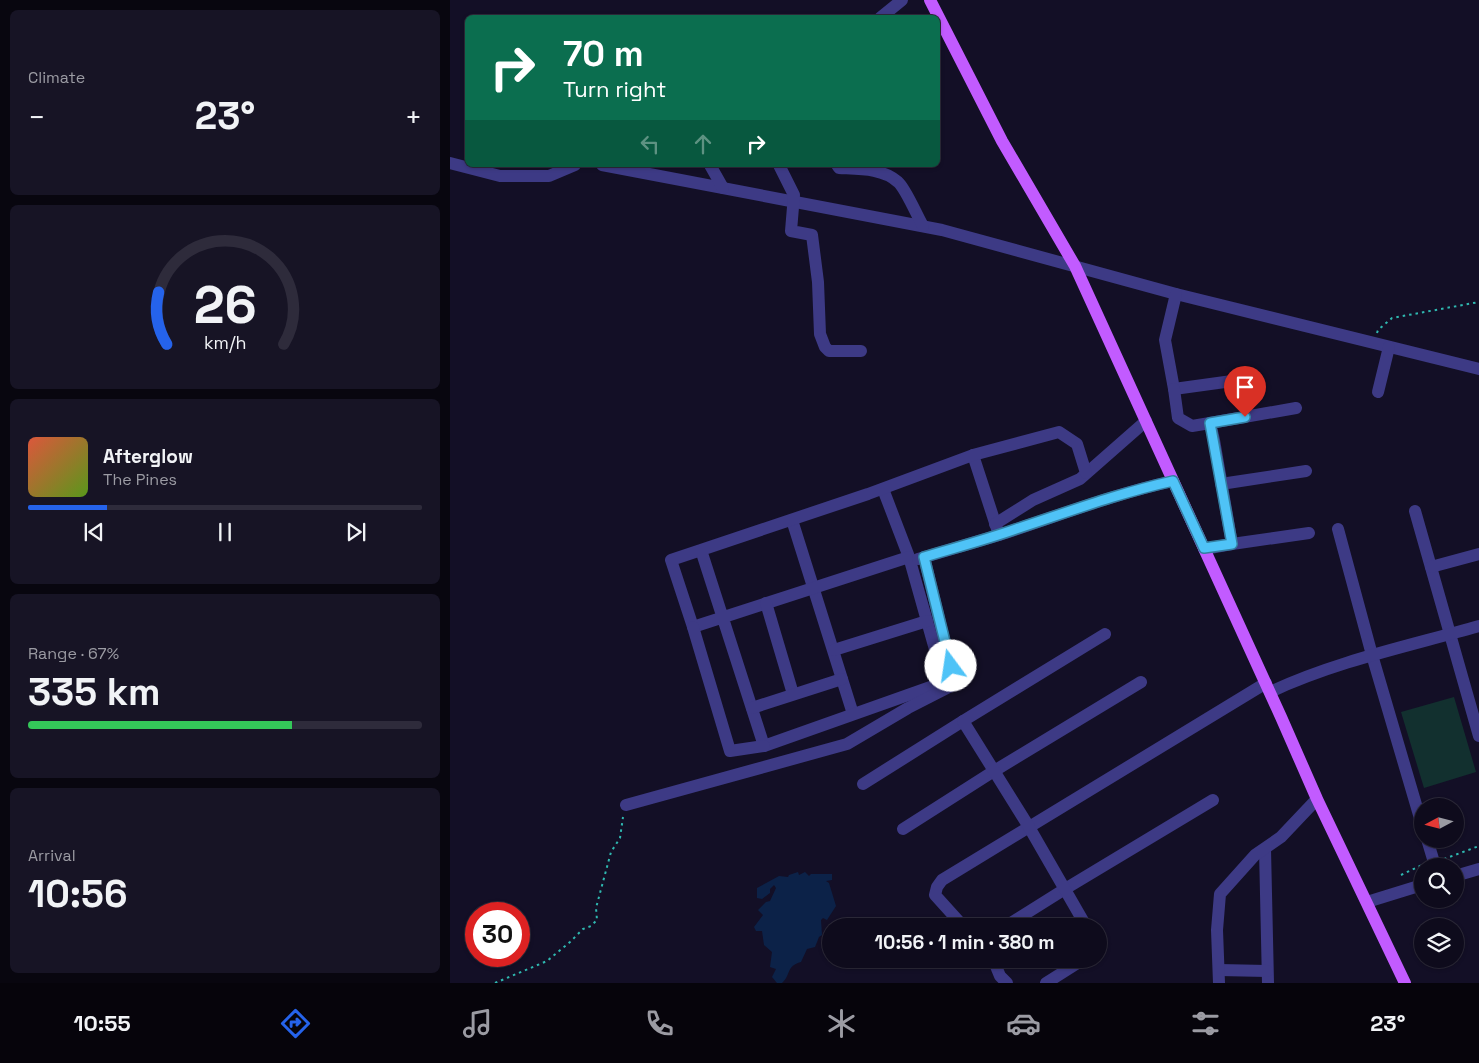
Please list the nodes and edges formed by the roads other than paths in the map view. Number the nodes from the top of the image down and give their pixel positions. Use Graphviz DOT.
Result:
graph roads {
  1 [pos="902,0"];
  2 [pos="930,0"];
  3 [pos="884,15"];
  4 [pos="938,15"];
  5 [pos="940,20"];
  6 [pos="450,163"];
  7 [pos="465,167"];
  8 [pos="465,167"];
  9 [pos="570,167"];
  10 [pos="613,167"];
  11 [pos="711,167"];
  12 [pos="780,167"];
  13 [pos="838,167"];
  14 [pos="723,188"];
  15 [pos="794,201"];
  16 [pos="923,226"];
  17 [pos="1075,266"];
  18 [pos="1176,294"];
  19 [pos="1389,347"];
  20 [pos="861,351"];
  21 [pos="1479,369"];
  22 [pos="1254,378"];
  23 [pos="1174,389"];
  24 [pos="1378,392"];
  25 [pos="1296,408"];
  26 [pos="1146,421"];
  27 [pos="1210,423"];
  28 [pos="973,455"];
  29 [pos="1306,471"];
  30 [pos="1086,473"];
  31 [pos="1173,481"];
  32 [pos="1222,484"];
  33 [pos="883,488"];
  34 [pos="1415,511"];
  35 [pos="792,520"];
  36 [pos="997,529"];
  37 [pos="1338,530"];
  38 [pos="1309,533"];
  39 [pos="1232,544"];
  40 [pos="1204,548"];
  41 [pos="701,550"];
  42 [pos="1479,554"];
  43 [pos="924,557"];
  44 [pos="909,559"];
  45 [pos="1431,567"];
  46 [pos="815,587"];
  47 [pos="766,604"];
  48 [pos="723,617"];
  49 [pos="927,621"];
  50 [pos="1479,626"];
  51 [pos="693,627"];
  52 [pos="1105,634"];
  53 [pos="1450,634"];
  54 [pos="834,650"];
  55 [pos="1372,655"];
  56 [pos="842,678"];
  57 [pos="1141,682"];
  58 [pos="1268,688"];
  59 [pos="793,694"];
  60 [pos="1474,699"];
  61 [pos="752,708"];
  62 [pos="853,714"];
  63 [pos="963,721"];
  64 [pos="1479,736"];
  65 [pos="764,746"];
  66 [pos="994,772"];
  67 [pos="863,784"];
  68 [pos="1414,798"];
  69 [pos="1317,799"];
  70 [pos="1213,800"];
  71 [pos="626,805"];
  72 [pos="1029,827"];
  73 [pos="903,830"];
  74 [pos="1265,849"];
  75 [pos="1479,869"];
  76 [pos="1464,873"];
  77 [pos="1414,888"];
  78 [pos="1065,889"];
  79 [pos="1366,902"];
  80 [pos="955,918"];
  81 [pos="1019,918"];
  82 [pos="1081,918"];
  83 [pos="997,968"];
  84 [pos="1070,968"];
  85 [pos="1219,977"];
  86 [pos="1267,977"];
  87 [pos="1007,983"];
  88 [pos="1046,983"];
  89 [pos="1405,983"];
  1 -- 3 [label="street"];
  2 -- 4 [label="main road"];
  5 -- 17 [label="main road"];
  6 -- 7 [label="street"];
  8 -- 9 [label="street"];
  10 -- 14 [label="street"];
  11 -- 14 [label="street"];
  12 -- 15 [label="street"];
  13 -- 16 [label="street"];
  14 -- 15 [label="street"];
  15 -- 16 [label="street"];
  15 -- 20 [label="street"];
  16 -- 17 [label="street"];
  17 -- 18 [label="street"];
  17 -- 26 [label="main road"];
  18 -- 19 [label="street"];
  18 -- 23 [label="street"];
  19 -- 21 [label="street"];
  19 -- 24 [label="street"];
  22 -- 23 [label="street"];
  23 -- 27 [label="street"];
  25 -- 27 [label="street"];
  26 -- 30 [label="street"];
  26 -- 31 [label="main road"];
  27 -- 32 [label="street"];
  28 -- 30 [label="street"];
  28 -- 33 [label="street"];
  28 -- 36 [label="street"];
  29 -- 32 [label="street"];
  30 -- 36 [label="street"];
  31 -- 36 [label="street"];
  31 -- 40 [label="main road"];
  32 -- 39 [label="street"];
  33 -- 35 [label="street"];
  33 -- 44 [label="street"];
  34 -- 45 [label="street"];
  35 -- 41 [label="street"];
  35 -- 46 [label="street"];
  36 -- 43 [label="street"];
  37 -- 55 [label="street"];
  38 -- 39 [label="street"];
  39 -- 40 [label="street"];
  40 -- 58 [label="main road"];
  41 -- 48 [label="street"];
  41 -- 51 [label="street"];
  42 -- 45 [label="street"];
  43 -- 44 [label="street"];
  43 -- 71 [label="street"];
  44 -- 46 [label="street"];
  44 -- 49 [label="street"];
  45 -- 53 [label="street"];
  46 -- 47 [label="street"];
  46 -- 54 [label="street"];
  47 -- 48 [label="street"];
  47 -- 59 [label="street"];
  48 -- 51 [label="street"];
  48 -- 61 [label="street"];
  49 -- 54 [label="street"];
  49 -- 62 [label="street"];
  50 -- 53 [label="street"];
  51 -- 65 [label="street"];
  52 -- 63 [label="street"];
  53 -- 55 [label="street"];
  53 -- 60 [label="street"];
  54 -- 56 [label="street"];
  55 -- 58 [label="street"];
  55 -- 68 [label="street"];
  56 -- 59 [label="street"];
  56 -- 62 [label="street"];
  57 -- 66 [label="street"];
  58 -- 69 [label="main road"];
  58 -- 72 [label="street"];
  59 -- 61 [label="street"];
  60 -- 64 [label="street"];
  61 -- 65 [label="street"];
  62 -- 65 [label="street"];
  63 -- 66 [label="street"];
  63 -- 67 [label="street"];
  66 -- 72 [label="street"];
  66 -- 73 [label="street"];
  69 -- 74 [label="street"];
  69 -- 79 [label="main road"];
  70 -- 78 [label="street"];
  72 -- 78 [label="street"];
  72 -- 80 [label="street"];
  74 -- 85 [label="street"];
  74 -- 86 [label="street"];
  75 -- 76 [label="street"];
  77 -- 79 [label="street"];
  78 -- 81 [label="street"];
  78 -- 82 [label="street"];
  79 -- 89 [label="main road"];
  83 -- 87 [label="street"];
  84 -- 88 [label="street"];
  85 -- 86 [label="street"];
}
